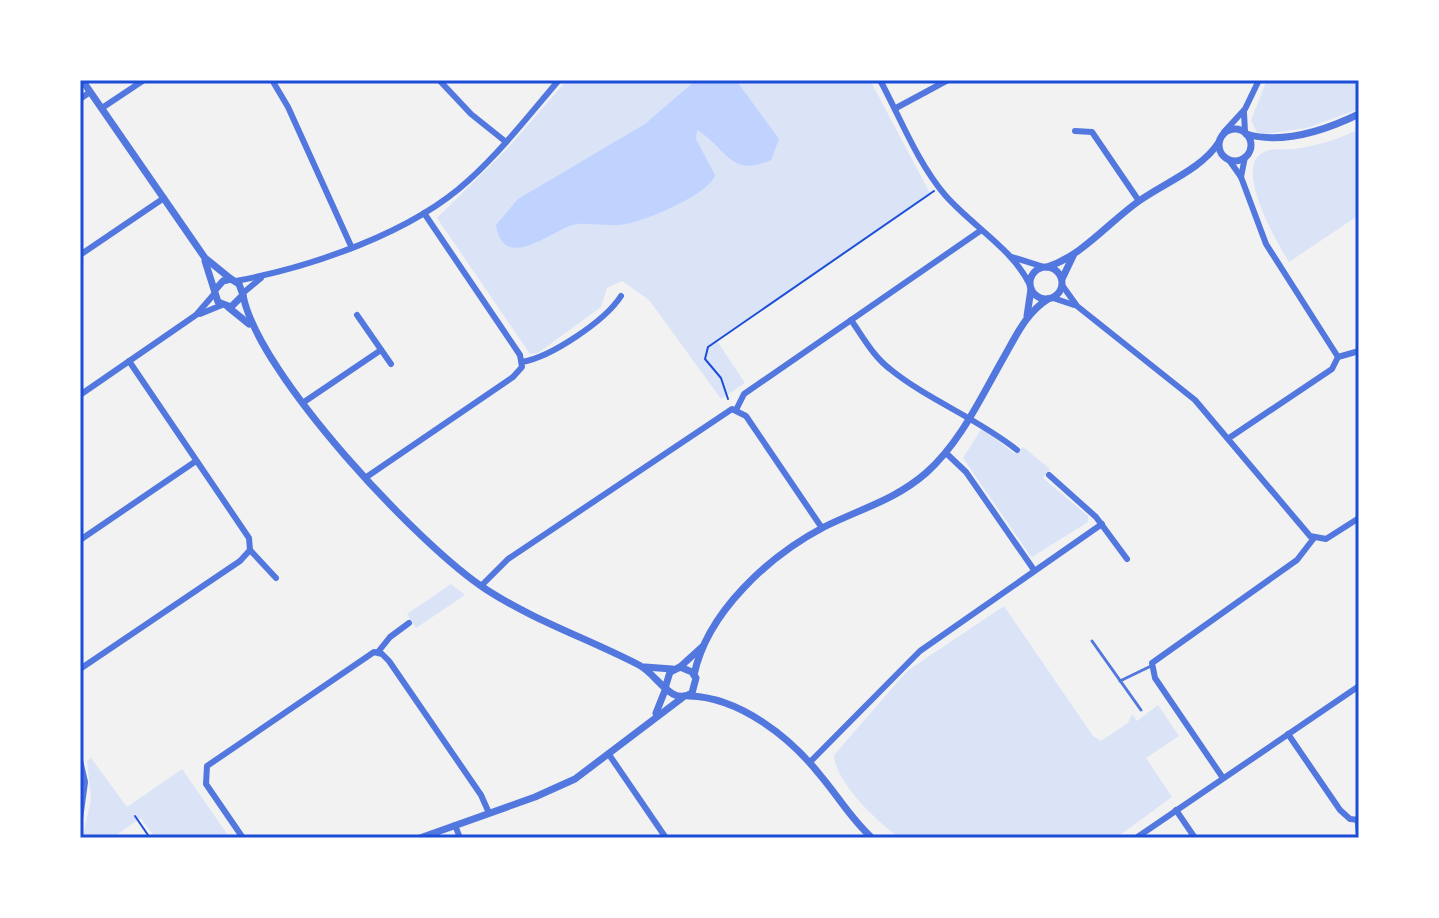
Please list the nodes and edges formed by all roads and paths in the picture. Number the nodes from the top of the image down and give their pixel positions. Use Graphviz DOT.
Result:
graph roads {
  1 [pos="82,80"];
  2 [pos="144,80"];
  3 [pos="272,80"];
  4 [pos="439,80"];
  5 [pos="559,80"];
  6 [pos="880,80"];
  7 [pos="948,80"];
  8 [pos="1259,80"];
  9 [pos="90,92"];
  10 [pos="80,99"];
  11 [pos="102,108"];
  12 [pos="896,108"];
  13 [pos="1245,109"];
  14 [pos="1359,114"];
  15 [pos="1075,131"];
  16 [pos="1224,132"];
  17 [pos="1246,133"];
  18 [pos="1269,138"];
  19 [pos="506,142"];
  20 [pos="1219,142"];
  21 [pos="1246,155"];
  22 [pos="1227,159"];
  23 [pos="1197,164"];
  24 [pos="1241,177"];
  25 [pos="939,188"];
  26 [pos="164,198"];
  27 [pos="1139,201"];
  28 [pos="424,213"];
  29 [pos="980,231"];
  30 [pos="351,246"];
  31 [pos="1074,254"];
  32 [pos="80,255"];
  33 [pos="1012,257"];
  34 [pos="205,258"];
  35 [pos="1046,267"];
  36 [pos="264,276"];
  37 [pos="233,280"];
  38 [pos="1062,282"];
  39 [pos="1030,287"];
  40 [pos="215,292"];
  41 [pos="243,294"];
  42 [pos="621,296"];
  43 [pos="1050,299"];
  44 [pos="224,306"];
  45 [pos="1077,306"];
  46 [pos="196,315"];
  47 [pos="357,315"];
  48 [pos="1026,318"];
  49 [pos="851,320"];
  50 [pos="254,329"];
  51 [pos="381,350"];
  52 [pos="1359,351"];
  53 [pos="1338,357"];
  54 [pos="129,361"];
  55 [pos="522,362"];
  56 [pos="391,364"];
  57 [pos="80,395"];
  58 [pos="728,399"];
  59 [pos="304,402"];
  60 [pos="736,410"];
  61 [pos="971,416"];
  62 [pos="1229,438"];
  63 [pos="1017,450"];
  64 [pos="946,453"];
  65 [pos="196,461"];
  66 [pos="1049,475"];
  67 [pos="365,478"];
  68 [pos="1359,518"];
  69 [pos="1102,524"];
  70 [pos="822,528"];
  71 [pos="1314,538"];
  72 [pos="80,540"];
  73 [pos="250,550"];
  74 [pos="1127,559"];
  75 [pos="1034,570"];
  76 [pos="276,578"];
  77 [pos="481,586"];
  78 [pos="409,623"];
  79 [pos="1092,641"];
  80 [pos="704,645"];
  81 [pos="378,652"];
  82 [pos="642,666"];
  83 [pos="1151,666"];
  84 [pos="677,668"];
  85 [pos="80,669"];
  86 [pos="695,677"];
  87 [pos="1120,681"];
  88 [pos="1359,686"];
  89 [pos="666,687"];
  90 [pos="685,697"];
  91 [pos="715,699"];
  92 [pos="1141,710"];
  93 [pos="655,715"];
  94 [pos="1288,734"];
  95 [pos="610,756"];
  96 [pos="80,760"];
  97 [pos="810,762"];
  98 [pos="1223,778"];
  99 [pos="1176,810"];
  100 [pos="489,813"];
  101 [pos="135,816"];
  102 [pos="80,819"];
  103 [pos="1358,820"];
  104 [pos="455,825"];
  105 [pos="150,838"];
  106 [pos="243,838"];
  107 [pos="420,838"];
  108 [pos="460,838"];
  109 [pos="666,838"];
  110 [pos="872,838"];
  111 [pos="1136,838"];
  112 [pos="1195,838"];
  113 [pos="1358,838"];
  1 -- 9 [label="street"];
  2 -- 11 [label="street"];
  3 -- 30 [label="street"];
  4 -- 19 [label="street"];
  5 -- 19 [label="street"];
  6 -- 12 [label="street"];
  7 -- 12 [label="street"];
  8 -- 13 [label="street"];
  9 -- 10 [label="street"];
  9 -- 11 [label="street"];
  11 -- 26 [label="street"];
  12 -- 25 [label="street"];
  13 -- 16 [label="street"];
  13 -- 17 [label="street"];
  14 -- 18 [label="street"];
  15 -- 27 [label="street"];
  16 -- 17 [label="street"];
  16 -- 20 [label="street"];
  17 -- 18 [label="street"];
  17 -- 21 [label="street"];
  18 -- 21 [label="street"];
  19 -- 28 [label="street"];
  20 -- 22 [label="street"];
  20 -- 23 [label="street"];
  21 -- 22 [label="street"];
  21 -- 24 [label="street"];
  22 -- 23 [label="street"];
  22 -- 24 [label="street"];
  23 -- 27 [label="street"];
  24 -- 53 [label="street"];
  25 -- 29 [label="street"];
  25 -- 58 [label="path"];
  26 -- 32 [label="street"];
  26 -- 34 [label="street"];
  27 -- 31 [label="street"];
  28 -- 30 [label="street"];
  28 -- 55 [label="street"];
  29 -- 33 [label="street"];
  29 -- 49 [label="street"];
  30 -- 36 [label="street"];
  31 -- 35 [label="street"];
  31 -- 38 [label="street"];
  33 -- 35 [label="street"];
  33 -- 39 [label="street"];
  34 -- 37 [label="street"];
  34 -- 40 [label="street"];
  35 -- 38 [label="street"];
  35 -- 39 [label="street"];
  36 -- 37 [label="street"];
  36 -- 41 [label="street"];
  37 -- 40 [label="street"];
  37 -- 41 [label="street"];
  38 -- 43 [label="street"];
  38 -- 45 [label="street"];
  39 -- 43 [label="street"];
  39 -- 48 [label="street"];
  40 -- 44 [label="street"];
  40 -- 46 [label="street"];
  41 -- 44 [label="street"];
  41 -- 50 [label="street"];
  42 -- 55 [label="street"];
  43 -- 45 [label="street"];
  43 -- 48 [label="street"];
  44 -- 46 [label="street"];
  44 -- 50 [label="street"];
  45 -- 62 [label="street"];
  46 -- 54 [label="street"];
  47 -- 51 [label="street"];
  48 -- 61 [label="street"];
  49 -- 60 [label="street"];
  49 -- 61 [label="street"];
  50 -- 59 [label="street"];
  51 -- 56 [label="street"];
  51 -- 59 [label="street"];
  52 -- 53 [label="street"];
  53 -- 62 [label="street"];
  54 -- 57 [label="street"];
  54 -- 65 [label="street"];
  55 -- 67 [label="street"];
  59 -- 67 [label="street"];
  60 -- 70 [label="street"];
  60 -- 77 [label="street"];
  61 -- 63 [label="street"];
  61 -- 64 [label="street"];
  62 -- 71 [label="street"];
  64 -- 70 [label="street"];
  64 -- 75 [label="street"];
  65 -- 72 [label="street"];
  65 -- 73 [label="street"];
  66 -- 69 [label="street"];
  67 -- 77 [label="street"];
  68 -- 71 [label="street"];
  69 -- 74 [label="street"];
  69 -- 75 [label="street"];
  70 -- 80 [label="street"];
  71 -- 83 [label="street"];
  73 -- 76 [label="street"];
  73 -- 85 [label="street"];
  75 -- 97 [label="street"];
  77 -- 82 [label="street"];
  78 -- 81 [label="street"];
  79 -- 87 [label="lane"];
  80 -- 84 [label="street"];
  80 -- 86 [label="street"];
  81 -- 100 [label="street"];
  81 -- 106 [label="street"];
  82 -- 84 [label="street"];
  82 -- 89 [label="street"];
  83 -- 87 [label="lane"];
  83 -- 98 [label="street"];
  84 -- 86 [label="street"];
  84 -- 89 [label="street"];
  86 -- 90 [label="street"];
  86 -- 91 [label="street"];
  87 -- 92 [label="lane"];
  88 -- 94 [label="street"];
  89 -- 90 [label="street"];
  89 -- 93 [label="street"];
  90 -- 91 [label="street"];
  90 -- 93 [label="street"];
  91 -- 97 [label="street"];
  93 -- 95 [label="street"];
  94 -- 98 [label="street"];
  94 -- 103 [label="street"];
  95 -- 100 [label="street"];
  95 -- 109 [label="street"];
  96 -- 102 [label="street"];
  97 -- 110 [label="street"];
  98 -- 99 [label="street"];
  99 -- 111 [label="street"];
  99 -- 112 [label="street"];
  100 -- 104 [label="street"];
  101 -- 105 [label="path"];
  103 -- 113 [label="lane"];
  104 -- 107 [label="street"];
  104 -- 108 [label="street"];
}
